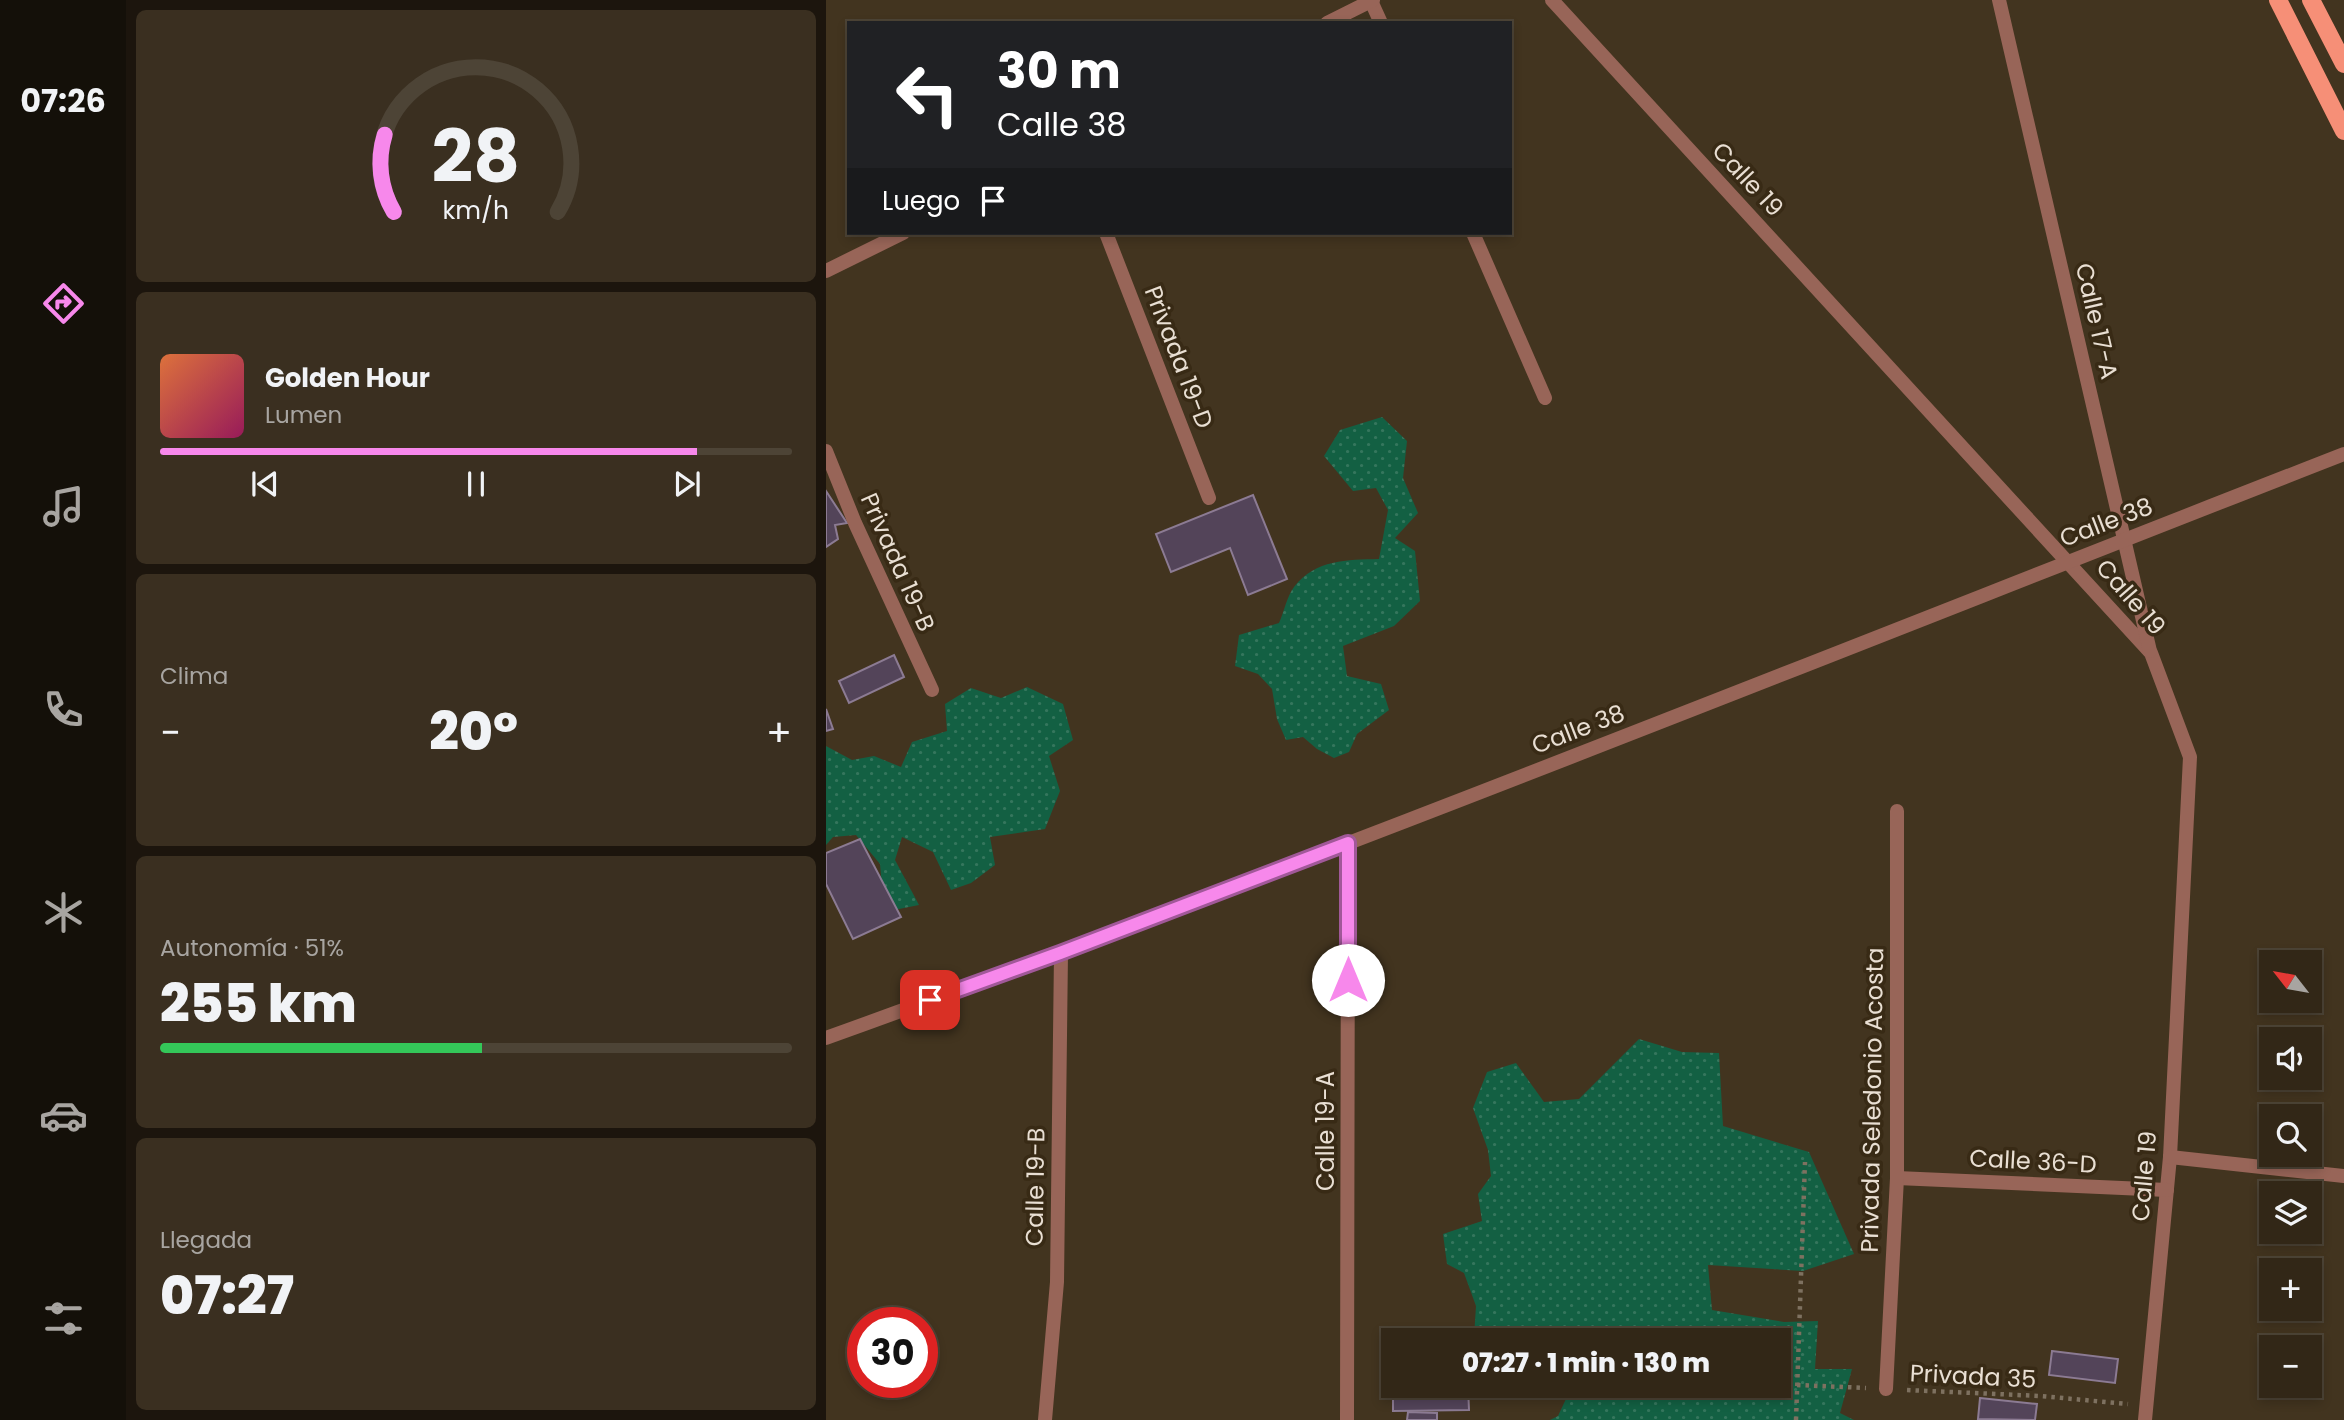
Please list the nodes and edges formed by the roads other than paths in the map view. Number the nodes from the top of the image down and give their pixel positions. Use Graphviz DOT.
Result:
graph roads {
  1 [pos="1372,0"];
  2 [pos="1552,0"];
  3 [pos="1999,0"];
  4 [pos="2278,0"];
  5 [pos="2311,0"];
  6 [pos="1330,21"];
  7 [pos="1380,21"];
  8 [pos="2344,64"];
  9 [pos="2344,131"];
  10 [pos="899,235"];
  11 [pos="1107,235"];
  12 [pos="1474,235"];
  13 [pos="826,271"];
  14 [pos="1545,398"];
  15 [pos="826,452"];
  16 [pos="2344,454"];
  17 [pos="1209,498"];
  18 [pos="2125,540"];
  19 [pos="2069,561"];
  20 [pos="2151,653"];
  21 [pos="932,690"];
  22 [pos="1897,811"];
  23 [pos="1348,843"];
  24 [pos="1060,953"];
  25 [pos="826,1038"];
  26 [pos="2170,1157"];
  27 [pos="2344,1176"];
  28 [pos="1898,1178"];
  29 [pos="2167,1189"];
  30 [pos="1886,1389"];
  31 [pos="2146,1413"];
  32 [pos="1045,1420"];
  33 [pos="1347,1420"];
  1 -- 6 [label="street"];
  1 -- 7 [label="street"];
  2 -- 19 [label="street, Calle 19"];
  3 -- 18 [label="street, Calle 17-A"];
  4 -- 9 [label="main road"];
  5 -- 8 [label="main road"];
  10 -- 13 [label="street"];
  11 -- 17 [label="street, Privada 19-D"];
  12 -- 14 [label="street"];
  15 -- 21 [label="street, Privada 19-B"];
  16 -- 18 [label="street, Calle 38"];
  18 -- 19 [label="street, Calle 38"];
  18 -- 20 [label="street, Calle 17-A"];
  19 -- 20 [label="street, Calle 19"];
  19 -- 23 [label="street, Calle 38"];
  20 -- 26 [label="street, Calle 19"];
  22 -- 28 [label="street, Privada Seledonio Acosta"];
  23 -- 24 [label="street, Calle 38"];
  23 -- 33 [label="street, Calle 19-A"];
  24 -- 25 [label="street, Calle 38"];
  24 -- 32 [label="street, Calle 19-B"];
  26 -- 27 [label="street"];
  26 -- 29 [label="street, Calle 19"];
  28 -- 29 [label="street, Calle 36-D"];
  28 -- 30 [label="street, Privada Seledonio Acosta"];
  29 -- 31 [label="street, Calle 19"];
}
